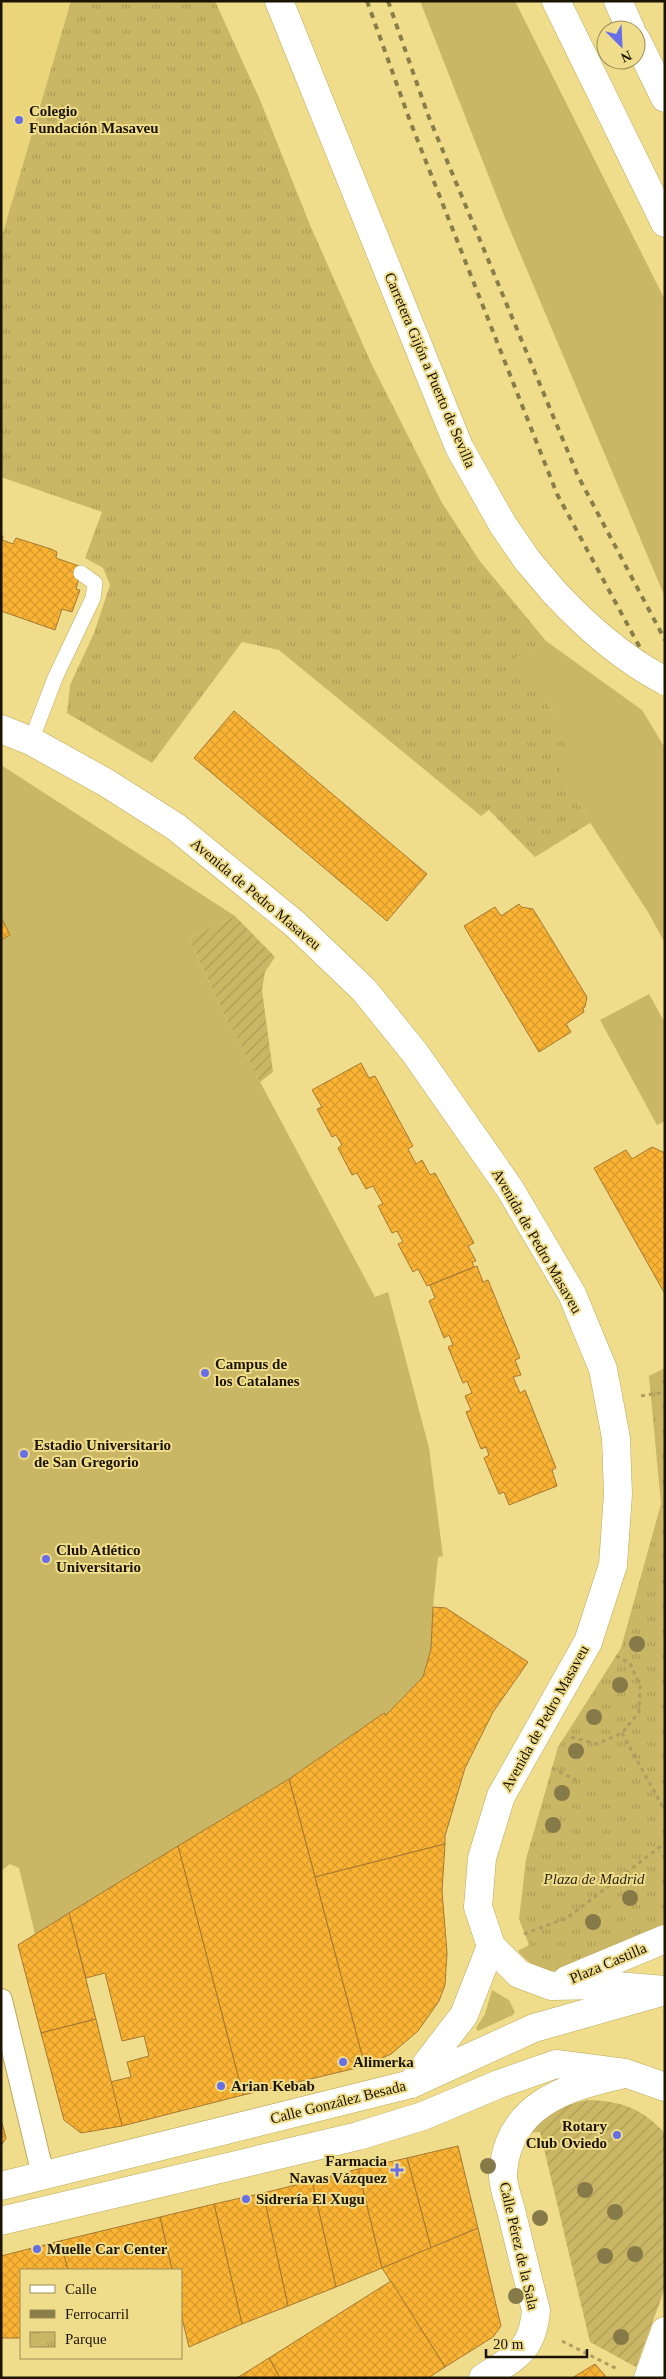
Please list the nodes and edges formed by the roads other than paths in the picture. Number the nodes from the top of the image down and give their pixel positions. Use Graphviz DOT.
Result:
graph roads {
  1 [pos="279,1"];
  2 [pos="556,1"];
  3 [pos="618,1"];
  4 [pos="627,20"];
  5 [pos="646,59"];
  6 [pos="665,98"];
  7 [pos="665,223"];
  8 [pos="81,573"];
  9 [pos="665,681"];
  10 [pos="1,729"];
  11 [pos="31,741"];
  12 [pos="665,1939"];
  13 [pos="491,1946"];
  14 [pos="551,1986"];
  15 [pos="665,1990"];
  16 [pos="1,2000"];
  17 [pos="626,2073"];
  18 [pos="411,2084"];
  19 [pos="665,2087"];
  20 [pos="43,2175"];
  21 [pos="1,2186"];
  22 [pos="1,2221"];
  23 [pos="665,2331"];
  24 [pos="636,2375"];
  25 [pos="483,2378"];
  1 -- 9 [label="main road, Carretera Gijón a Puerto de Sevilla, bridge"];
  2 -- 7 [label="main road"];
  3 -- 4 [label="main road"];
  5 -- 6 [label="main road"];
  8 -- 11 [label="lane"];
  10 -- 11 [label="main road, Avenida de Pedro Masaveu"];
  11 -- 13 [label="main road, Avenida de Pedro Masaveu"];
  12 -- 14 [label="main road, Plaza Castilla"];
  13 -- 14 [label="main road, Avenida de Pedro Masaveu"];
  13 -- 18 [label="main road"];
  14 -- 15 [label="main road, Avenida de Pedro Masaveu"];
  15 -- 18 [label="main road, Calle González Besada"];
  16 -- 20 [label="street"];
  17 -- 19 [label="main road"];
  17 -- 22 [label="main road"];
  17 -- 25 [label="main road, Calle Pérez de la Sala"];
  18 -- 20 [label="main road, Calle González Besada"];
  20 -- 21 [label="main road, Calle González Besada"];
  23 -- 24 [label="main road"];
}
